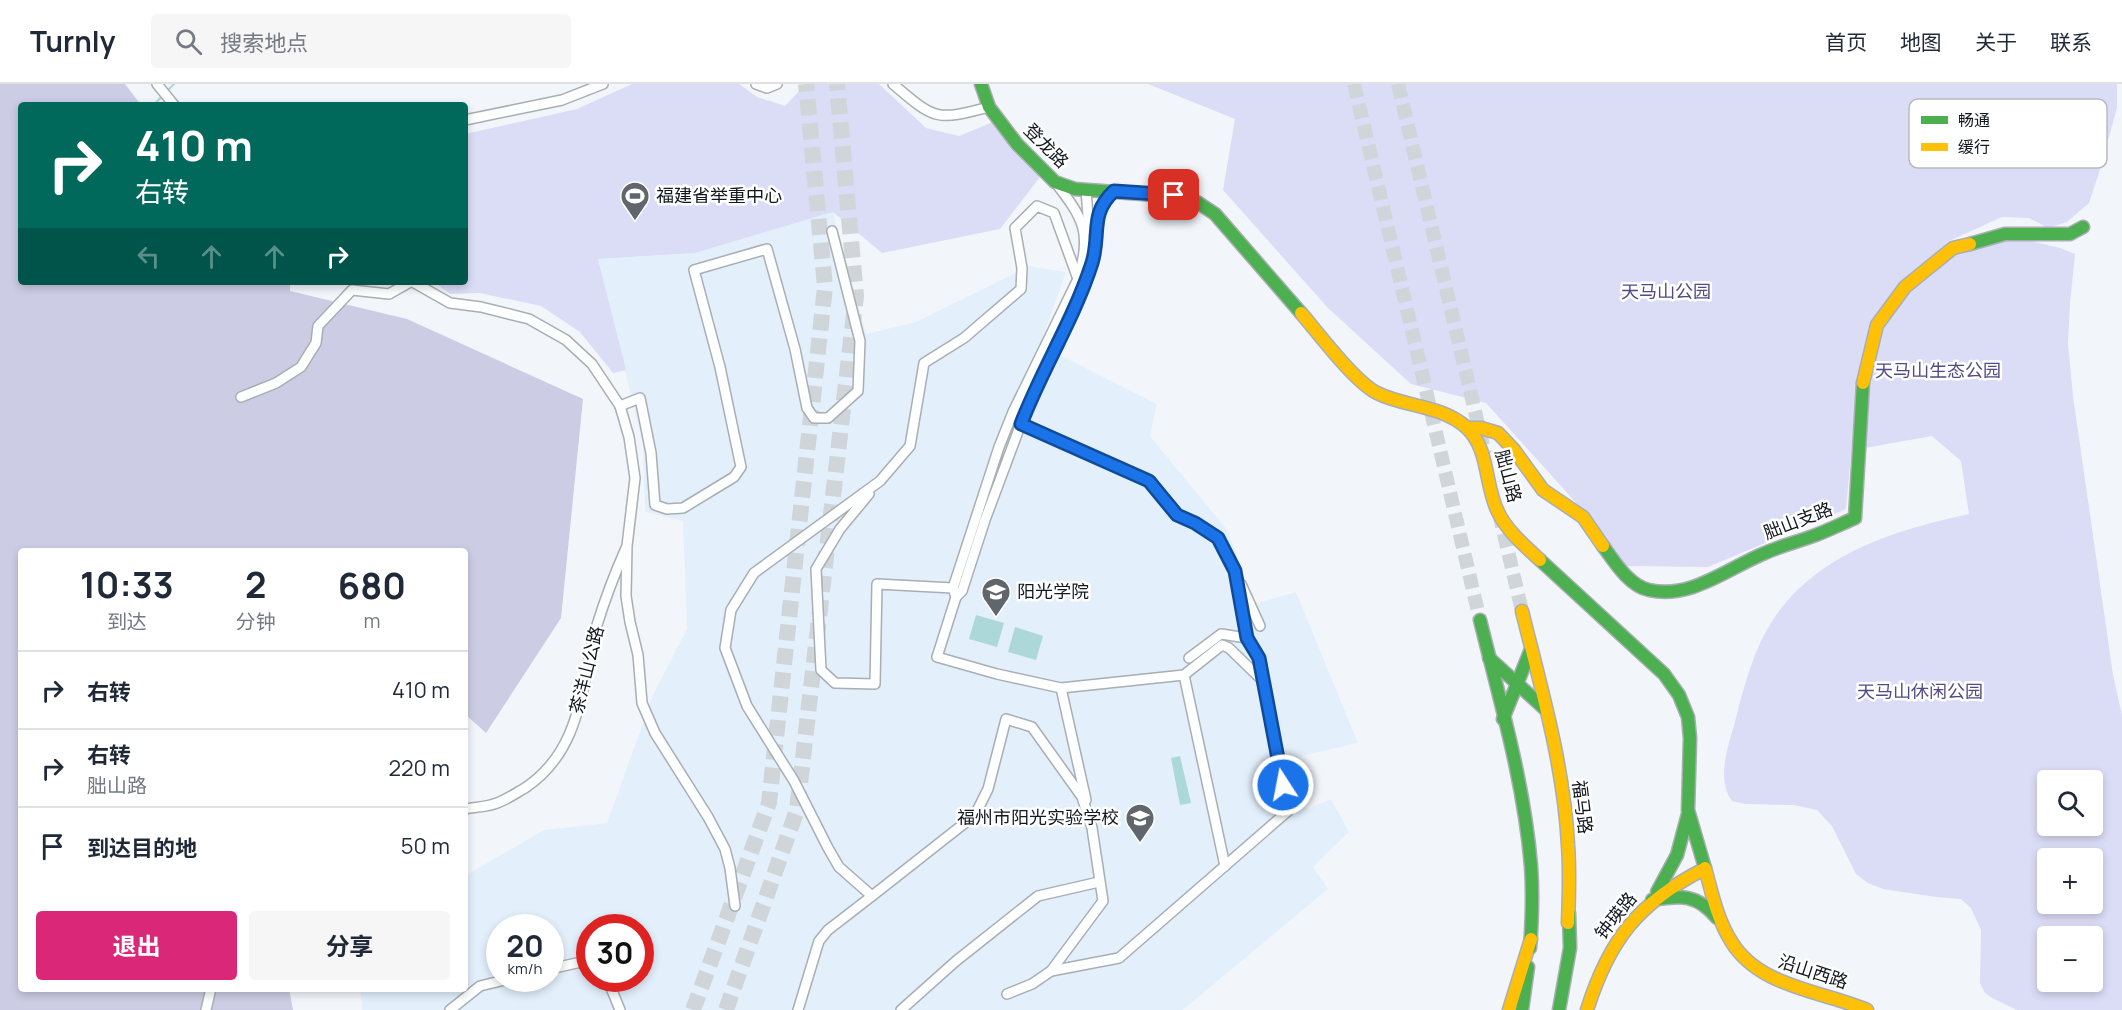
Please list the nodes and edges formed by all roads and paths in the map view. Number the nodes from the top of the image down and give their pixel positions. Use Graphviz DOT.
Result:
graph roads {
  1 [pos="157,84"];
  2 [pos="603,84"];
  3 [pos="756,84"];
  4 [pos="777,84"];
  5 [pos="894,84"];
  6 [pos="981,84"];
  7 [pos="172,102"];
  8 [pos="989,107"];
  9 [pos="468,119"];
  10 [pos="1055,182"];
  11 [pos="1086,190"];
  12 [pos="1114,191"];
  13 [pos="2083,227"];
  14 [pos="832,231"];
  15 [pos="1090,232"];
  16 [pos="1082,281"];
  17 [pos="406,285"];
  18 [pos="417,285"];
  19 [pos="1039,369"];
  20 [pos="242,397"];
  21 [pos="620,406"];
  22 [pos="1021,424"];
  23 [pos="1467,428"];
  24 [pos="997,454"];
  25 [pos="1008,457"];
  26 [pos="880,481"];
  27 [pos="627,546"];
  28 [pos="1235,571"];
  29 [pos="955,593"];
  30 [pos="1522,610"];
  31 [pos="1480,620"];
  32 [pos="1260,626"];
  33 [pos="1247,638"];
  34 [pos="1531,648"];
  35 [pos="1189,658"];
  36 [pos="1489,658"];
  37 [pos="1184,675"];
  38 [pos="1262,680"];
  39 [pos="1517,684"];
  40 [pos="1061,688"];
  41 [pos="1545,709"];
  42 [pos="1503,719"];
  43 [pos="468,808"];
  44 [pos="1688,810"];
  45 [pos="1092,828"];
  46 [pos="1225,866"];
  47 [pos="1704,869"];
  48 [pos="1099,882"];
  49 [pos="872,896"];
  50 [pos="1651,901"];
  51 [pos="735,906"];
  52 [pos="1569,913"];
  53 [pos="1722,925"];
  54 [pos="1531,939"];
  55 [pos="1052,971"];
  56 [pos="486,985"];
  57 [pos="210,992"];
  58 [pos="613,992"];
  59 [pos="1007,994"];
  60 [pos="206,1010"];
  61 [pos="450,1010"];
  62 [pos="620,1010"];
  63 [pos="798,1010"];
  64 [pos="901,1010"];
  65 [pos="1509,1010"];
  66 [pos="1522,1010"];
  67 [pos="1552,1010"];
  68 [pos="1559,1010"];
  69 [pos="1587,1010"];
  70 [pos="1867,1010"];
  1 -- 7 [label="street"];
  2 -- 9 [label="street"];
  3 -- 4 [label="street"];
  5 -- 8 [label="street"];
  6 -- 8 [label="main road, 登龙路"];
  8 -- 10 [label="main road, 登龙路"];
  10 -- 11 [label="main road, 登龙路"];
  10 -- 15 [label="street"];
  11 -- 12 [label="main road, 登龙路"];
  11 -- 15 [label="street"];
  12 -- 15 [label="street"];
  12 -- 23 [label="main road, 胐山路"];
  13 -- 23 [label="main road, 胐山支路"];
  14 -- 21 [label="street"];
  15 -- 16 [label="street"];
  16 -- 19 [label="street"];
  16 -- 26 [label="street"];
  17 -- 20 [label="street"];
  18 -- 21 [label="street"];
  19 -- 22 [label="street"];
  19 -- 24 [label="street"];
  21 -- 27 [label="street"];
  22 -- 25 [label="street"];
  22 -- 28 [label="street"];
  23 -- 44 [label="main road, 胐山路"];
  24 -- 25 [label="street"];
  24 -- 29 [label="street"];
  25 -- 29 [label="street"];
  26 -- 29 [label="street"];
  26 -- 49 [label="street"];
  27 -- 43 [label="street, 茶洋山公路"];
  27 -- 51 [label="street"];
  28 -- 32 [label="street"];
  28 -- 33 [label="street"];
  29 -- 40 [label="street"];
  30 -- 34 [label="main road, 福马路"];
  31 -- 36 [label="main road"];
  33 -- 35 [label="street"];
  33 -- 38 [label="street"];
  34 -- 36 [label="main road"];
  34 -- 39 [label="main road"];
  34 -- 41 [label="main road, 福马路"];
  36 -- 39 [label="main road"];
  36 -- 42 [label="main road"];
  37 -- 38 [label="street"];
  37 -- 40 [label="street"];
  37 -- 46 [label="street"];
  38 -- 46 [label="street"];
  39 -- 41 [label="main road"];
  39 -- 42 [label="main road"];
  40 -- 45 [label="street"];
  41 -- 42 [label="main road"];
  41 -- 52 [label="main road, 福马路"];
  42 -- 54 [label="main road"];
  44 -- 47 [label="main road, 胐山路"];
  44 -- 50 [label="main road"];
  45 -- 48 [label="street"];
  45 -- 49 [label="street"];
  46 -- 55 [label="street"];
  47 -- 50 [label="main road, 钟瑛路"];
  47 -- 53 [label="main road, 沿山西路"];
  48 -- 55 [label="street"];
  48 -- 64 [label="street"];
  49 -- 63 [label="street"];
  50 -- 53 [label="main road"];
  50 -- 69 [label="main road, 钟瑛路"];
  52 -- 67 [label="main road, 福马路"];
  52 -- 68 [label="main road"];
  53 -- 70 [label="main road, 沿山西路"];
  54 -- 65 [label="main road"];
  54 -- 66 [label="main road"];
  55 -- 59 [label="street"];
  56 -- 61 [label="street"];
  57 -- 60 [label="street"];
  58 -- 62 [label="street"];
}
